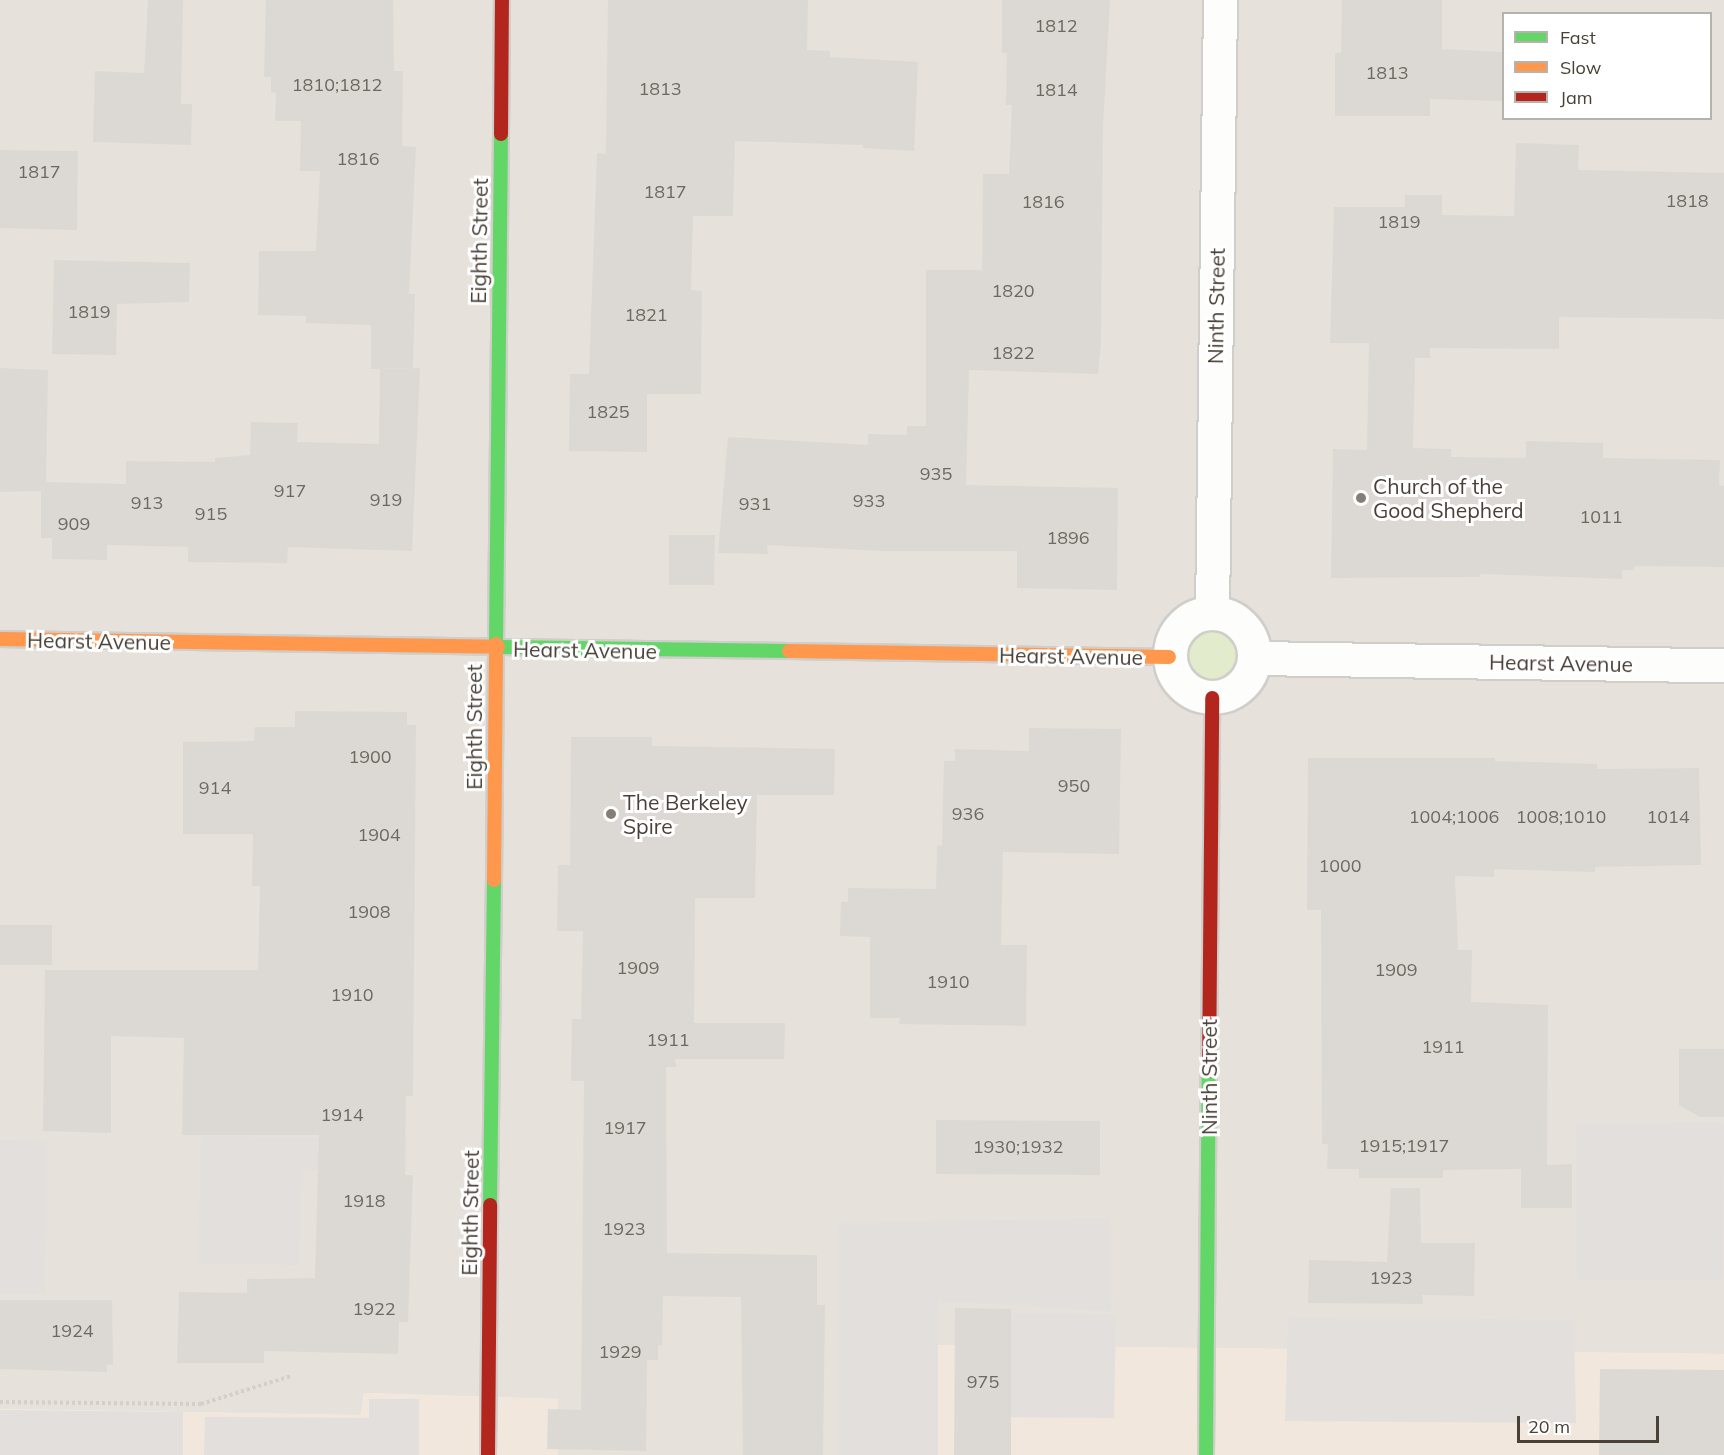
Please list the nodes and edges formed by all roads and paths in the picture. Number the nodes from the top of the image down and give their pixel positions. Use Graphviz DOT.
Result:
graph roads {
  1 [pos="502,0"];
  2 [pos="1220,0"];
  3 [pos="1212,613"];
  4 [pos="0,639"];
  5 [pos="496,649"];
  6 [pos="1169,657"];
  7 [pos="1255,658"];
  8 [pos="1724,665"];
  9 [pos="1212,698"];
  10 [pos="291,1376"];
  11 [pos="0,1402"];
  12 [pos="488,1455"];
  13 [pos="1206,1455"];
  1 -- 5 [label="street, Eighth Street"];
  2 -- 3 [label="street, Ninth Street"];
  3 -- 6 [label="street"];
  3 -- 7 [label="street"];
  4 -- 5 [label="street, Hearst Avenue"];
  5 -- 6 [label="street, Hearst Avenue"];
  5 -- 12 [label="street, Eighth Street"];
  6 -- 9 [label="street"];
  7 -- 8 [label="street, Hearst Avenue"];
  7 -- 9 [label="street"];
  9 -- 13 [label="street, Ninth Street"];
  10 -- 11 [label="path"];
}
